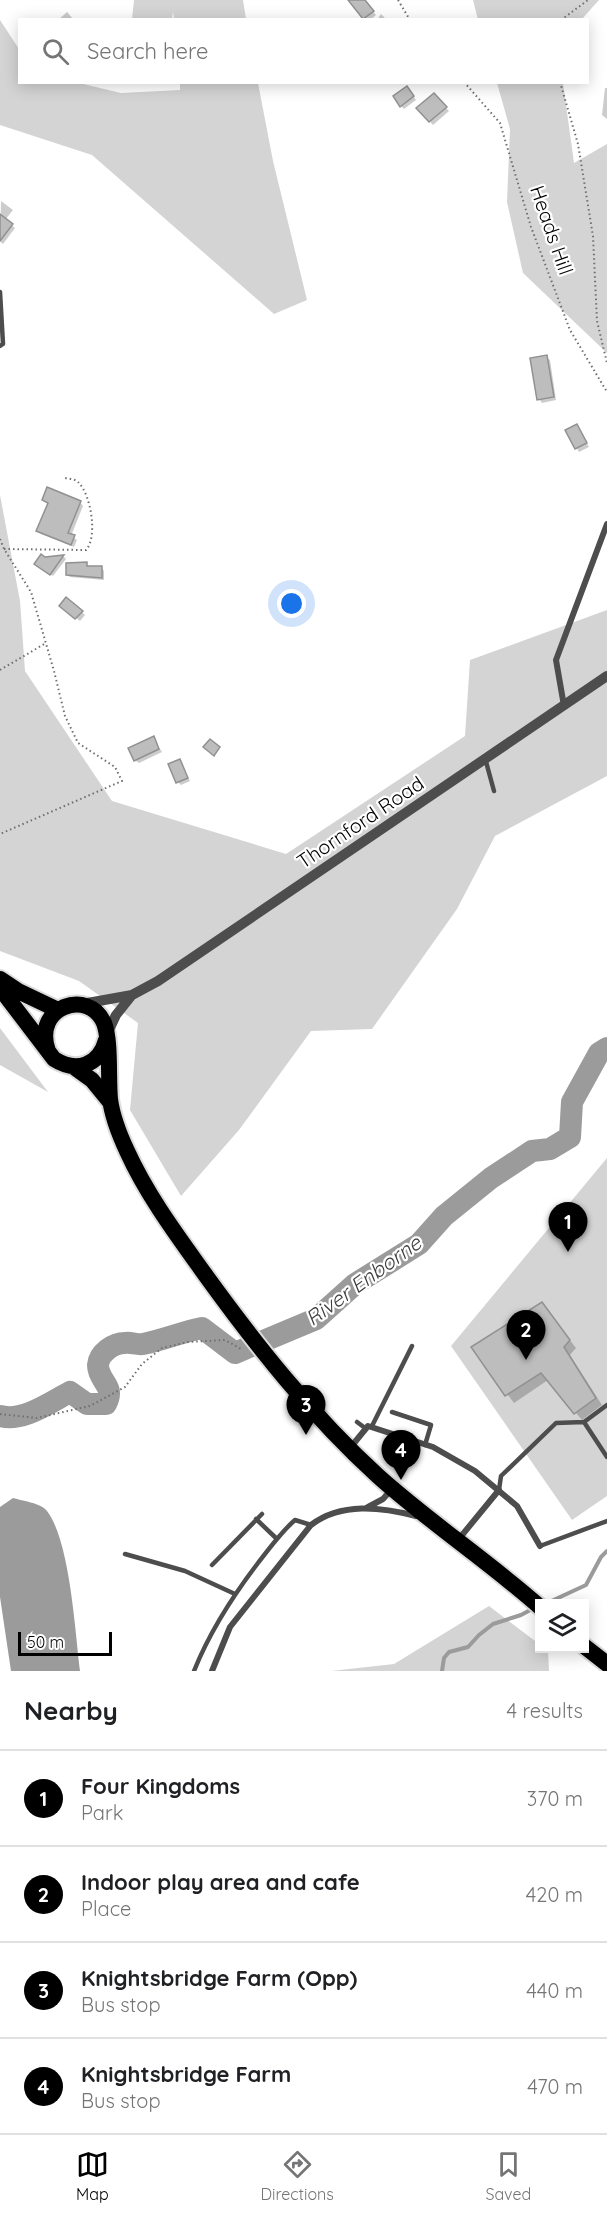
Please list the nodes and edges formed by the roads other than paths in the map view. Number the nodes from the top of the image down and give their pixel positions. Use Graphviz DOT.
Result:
graph roads {
  1 [pos="0,291"];
  2 [pos="0,346"];
  3 [pos="607,524"];
  4 [pos="607,676"];
  5 [pos="564,706"];
  6 [pos="485,758"];
  7 [pos="494,791"];
  8 [pos="0,980"];
  9 [pos="0,988"];
  10 [pos="132,995"];
  11 [pos="66,1007"];
  12 [pos="106,1036"];
  13 [pos="48,1051"];
  14 [pos="74,1067"];
  15 [pos="110,1102"];
  16 [pos="412,1346"];
  17 [pos="607,1405"];
  18 [pos="392,1412"];
  19 [pos="357,1422"];
  20 [pos="584,1422"];
  21 [pos="369,1427"];
  22 [pos="425,1444"];
  23 [pos="350,1449"];
  24 [pos="607,1457"];
  25 [pos="392,1488"];
  26 [pos="499,1490"];
  27 [pos="368,1508"];
  28 [pos="262,1514"];
  29 [pos="256,1519"];
  30 [pos="433,1520"];
  31 [pos="607,1521"];
  32 [pos="311,1525"];
  33 [pos="277,1539"];
  34 [pos="458,1540"];
  35 [pos="540,1546"];
  36 [pos="125,1554"];
  37 [pos="212,1565"];
  38 [pos="235,1594"];
  39 [pos="535,1603"];
  40 [pos="589,1649"];
  41 [pos="607,1664"];
  42 [pos="194,1671"];
  43 [pos="212,1671"];
  1 -- 2 [label="lane"];
  3 -- 5 [label="street"];
  4 -- 5 [label="street, Thornford Road"];
  5 -- 6 [label="street, Thornford Road"];
  6 -- 7 [label="lane"];
  6 -- 10 [label="street, Thornford Road"];
  8 -- 11 [label="highway"];
  9 -- 13 [label="highway"];
  10 -- 11 [label="street, Thornford Road"];
  10 -- 12 [label="street, Thornford Road"];
  11 -- 12 [label="highway"];
  11 -- 13 [label="highway"];
  12 -- 14 [label="highway"];
  12 -- 15 [label="highway"];
  13 -- 14 [label="highway"];
  14 -- 15 [label="highway"];
  15 -- 23 [label="highway"];
  16 -- 21 [label="lane"];
  17 -- 20 [label="lane"];
  18 -- 22 [label="lane"];
  19 -- 21 [label="lane"];
  20 -- 24 [label="lane"];
  20 -- 26 [label="lane"];
  21 -- 22 [label="street"];
  21 -- 23 [label="street"];
  22 -- 26 [label="street"];
  23 -- 25 [label="highway"];
  25 -- 27 [label="street"];
  25 -- 30 [label="highway"];
  26 -- 34 [label="street"];
  26 -- 35 [label="street"];
  27 -- 30 [label="street"];
  27 -- 32 [label="street"];
  28 -- 29 [label="lane"];
  29 -- 33 [label="lane"];
  29 -- 37 [label="lane"];
  30 -- 34 [label="highway"];
  31 -- 35 [label="lane"];
  32 -- 33 [label="lane"];
  32 -- 43 [label="street"];
  33 -- 38 [label="lane"];
  34 -- 39 [label="highway"];
  36 -- 38 [label="lane"];
  38 -- 42 [label="lane"];
  40 -- 41 [label="highway"];
}
